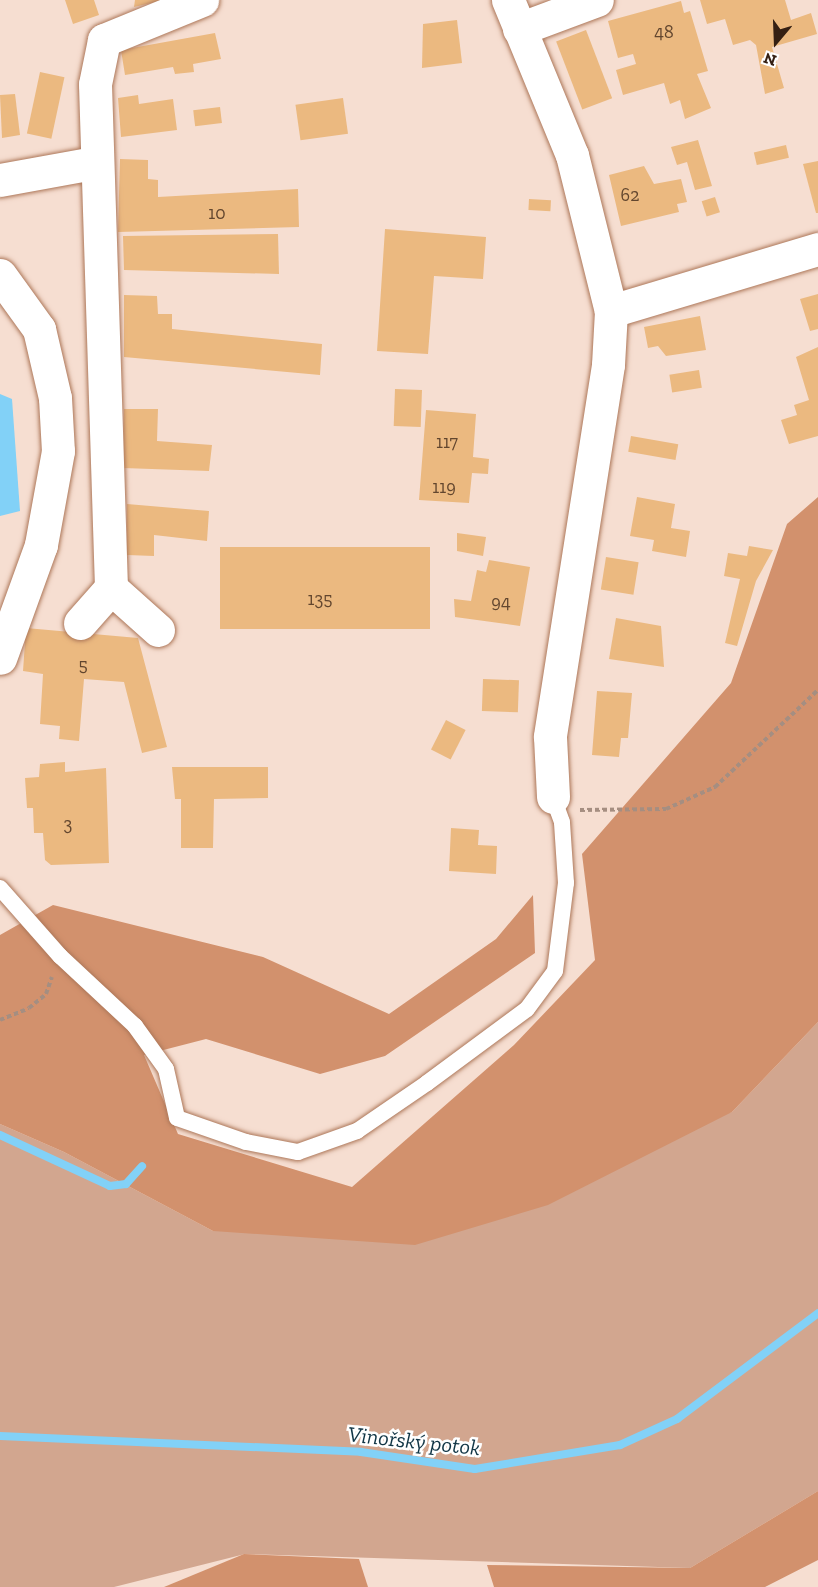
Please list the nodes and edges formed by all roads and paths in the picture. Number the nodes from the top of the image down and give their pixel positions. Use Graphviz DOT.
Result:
graph roads {
  1 [pos="202,0"];
  2 [pos="597,0"];
  3 [pos="513,15"];
  4 [pos="94,163"];
  5 [pos="0,180"];
  6 [pos="818,249"];
  7 [pos="0,274"];
  8 [pos="611,311"];
  9 [pos="111,588"];
  10 [pos="80,623"];
  11 [pos="158,630"];
  12 [pos="0,658"];
  13 [pos="818,690"];
  14 [pos="556,803"];
  15 [pos="0,888"];
  16 [pos="60,956"];
  17 [pos="0,1020"];
  1 -- 4 [label="street"];
  2 -- 3 [label="street"];
  3 -- 8 [label="street"];
  4 -- 5 [label="street"];
  4 -- 9 [label="street"];
  6 -- 8 [label="street"];
  7 -- 12 [label="street"];
  8 -- 14 [label="street"];
  9 -- 10 [label="street"];
  9 -- 11 [label="street"];
  13 -- 14 [label="path"];
  14 -- 16 [label="lane"];
  15 -- 16 [label="lane"];
  16 -- 17 [label="path"];
}
